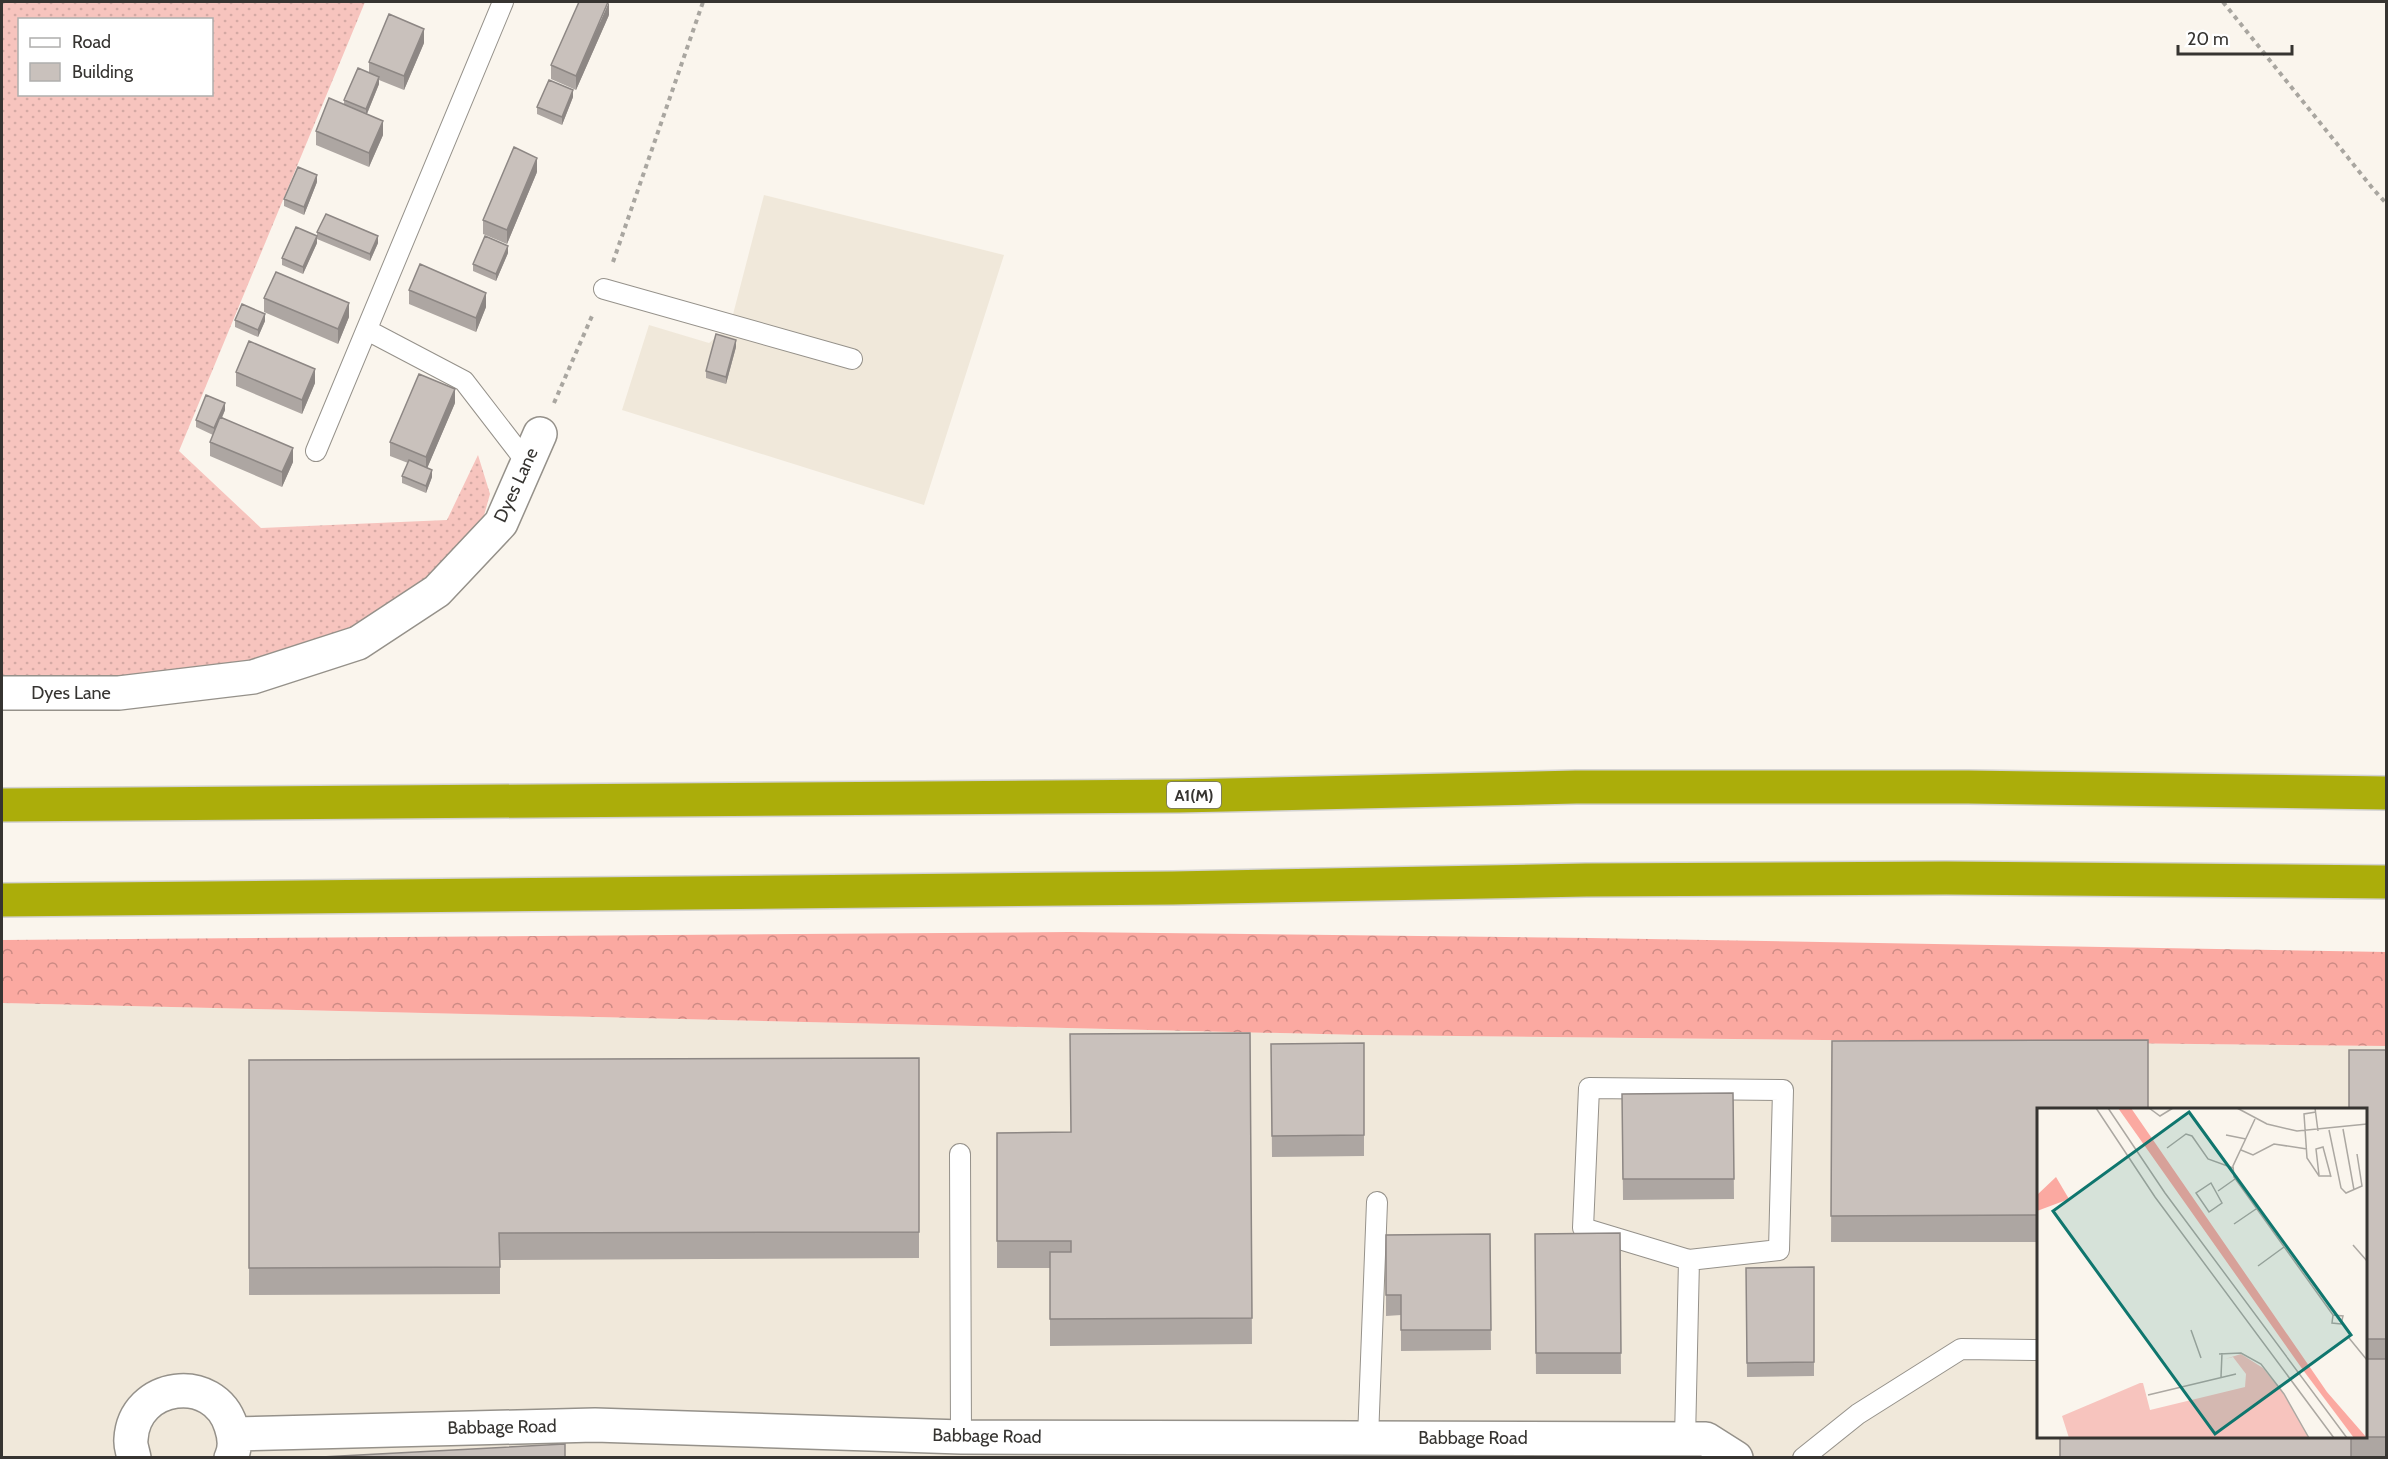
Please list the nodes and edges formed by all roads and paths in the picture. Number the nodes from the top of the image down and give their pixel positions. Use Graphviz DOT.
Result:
graph roads {
  1 [pos="503,2"];
  2 [pos="703,2"];
  3 [pos="2223,2"];
  4 [pos="2386,203"];
  5 [pos="604,289"];
  6 [pos="367,330"];
  7 [pos="852,359"];
  8 [pos="540,434"];
  9 [pos="316,451"];
  10 [pos="528,464"];
  11 [pos="2,693"];
  12 [pos="2386,793"];
  13 [pos="2,805"];
  14 [pos="2386,882"];
  15 [pos="2,900"];
  16 [pos="960,1155"];
  17 [pos="1377,1202"];
  18 [pos="1689,1260"];
  19 [pos="2037,1350"];
  20 [pos="961,1437"];
  21 [pos="1368,1438"];
  22 [pos="1685,1439"];
  23 [pos="232,1446"];
  24 [pos="134,1458"];
  25 [pos="1736,1458"];
  26 [pos="1803,1458"];
  1 -- 6 [label="lane"];
  2 -- 5 [label="path, Dyes Lane"];
  3 -- 4 [label="path"];
  5 -- 7 [label="lane"];
  5 -- 8 [label="path, Dyes Lane"];
  6 -- 9 [label="lane"];
  6 -- 10 [label="lane"];
  8 -- 10 [label="street, Dyes Lane"];
  10 -- 11 [label="street, Dyes Lane"];
  12 -- 13 [label="highway, A1(M)"];
  14 -- 15 [label="highway"];
  16 -- 20 [label="lane"];
  17 -- 21 [label="lane"];
  18 -- 18 [label="lane"];
  18 -- 22 [label="lane"];
  19 -- 26 [label="lane"];
  20 -- 21 [label="street, Babbage Road"];
  20 -- 23 [label="street, Babbage Road"];
  21 -- 22 [label="street, Babbage Road"];
  22 -- 25 [label="street, Babbage Road"];
  23 -- 24 [label="street, Babbage Road"];
}
